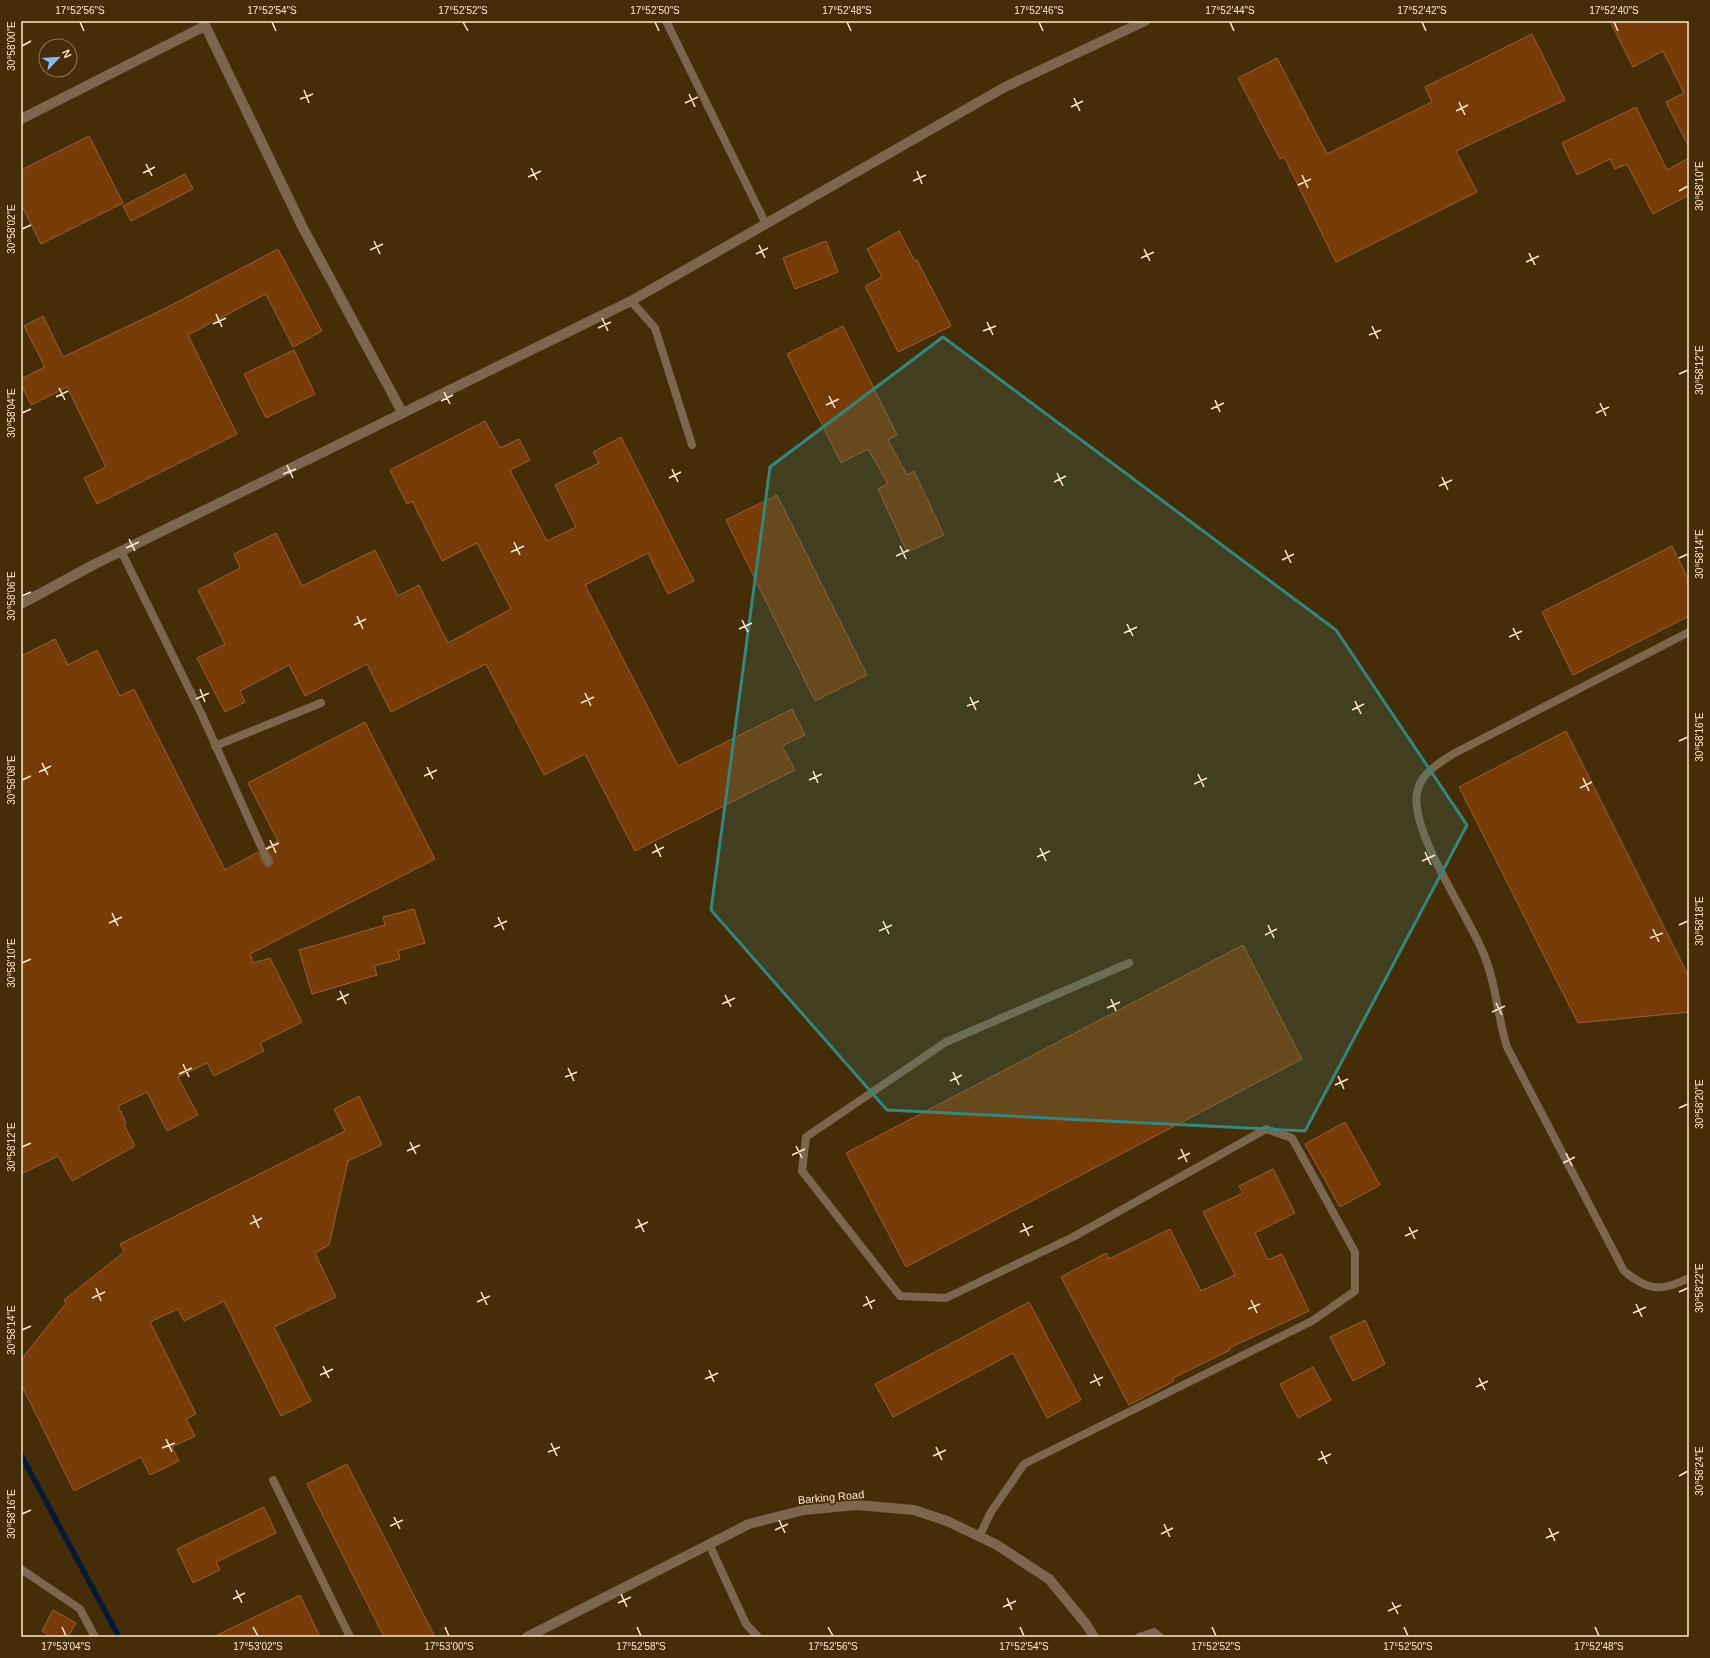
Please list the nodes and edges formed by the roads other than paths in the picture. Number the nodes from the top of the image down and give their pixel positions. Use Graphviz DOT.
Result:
graph roads {
  1 [pos="666,21"];
  2 [pos="1145,21"];
  3 [pos="204,23"];
  4 [pos="21,119"];
  5 [pos="766,224"];
  6 [pos="631,301"];
  7 [pos="402,412"];
  8 [pos="692,445"];
  9 [pos="121,552"];
  10 [pos="21,604"];
  11 [pos="1689,632"];
  12 [pos="321,703"];
  13 [pos="215,746"];
  14 [pos="268,862"];
  15 [pos="1129,963"];
  16 [pos="1689,1278"];
  17 [pos="272,1480"];
  18 [pos="979,1536"];
  19 [pos="709,1544"];
  20 [pos="21,1569"];
  21 [pos="95,1637"];
  22 [pos="350,1637"];
  23 [pos="527,1637"];
  24 [pos="758,1637"];
  25 [pos="1094,1637"];
  26 [pos="1139,1637"];
  27 [pos="1160,1637"];
  1 -- 5 [label="lane"];
  2 -- 5 [label="street"];
  3 -- 4 [label="street"];
  3 -- 7 [label="street"];
  5 -- 6 [label="street"];
  6 -- 7 [label="street"];
  6 -- 8 [label="lane"];
  7 -- 9 [label="street"];
  9 -- 10 [label="street"];
  9 -- 13 [label="lane"];
  11 -- 16 [label="lane"];
  12 -- 13 [label="lane"];
  13 -- 14 [label="lane"];
  15 -- 18 [label="lane"];
  17 -- 22 [label="lane"];
  18 -- 19 [label="street, Barking Road"];
  18 -- 25 [label="street, Barking Road"];
  19 -- 23 [label="street, Barking Road"];
  19 -- 24 [label="lane"];
  20 -- 21 [label="lane"];
  26 -- 27 [label="lane"];
}
